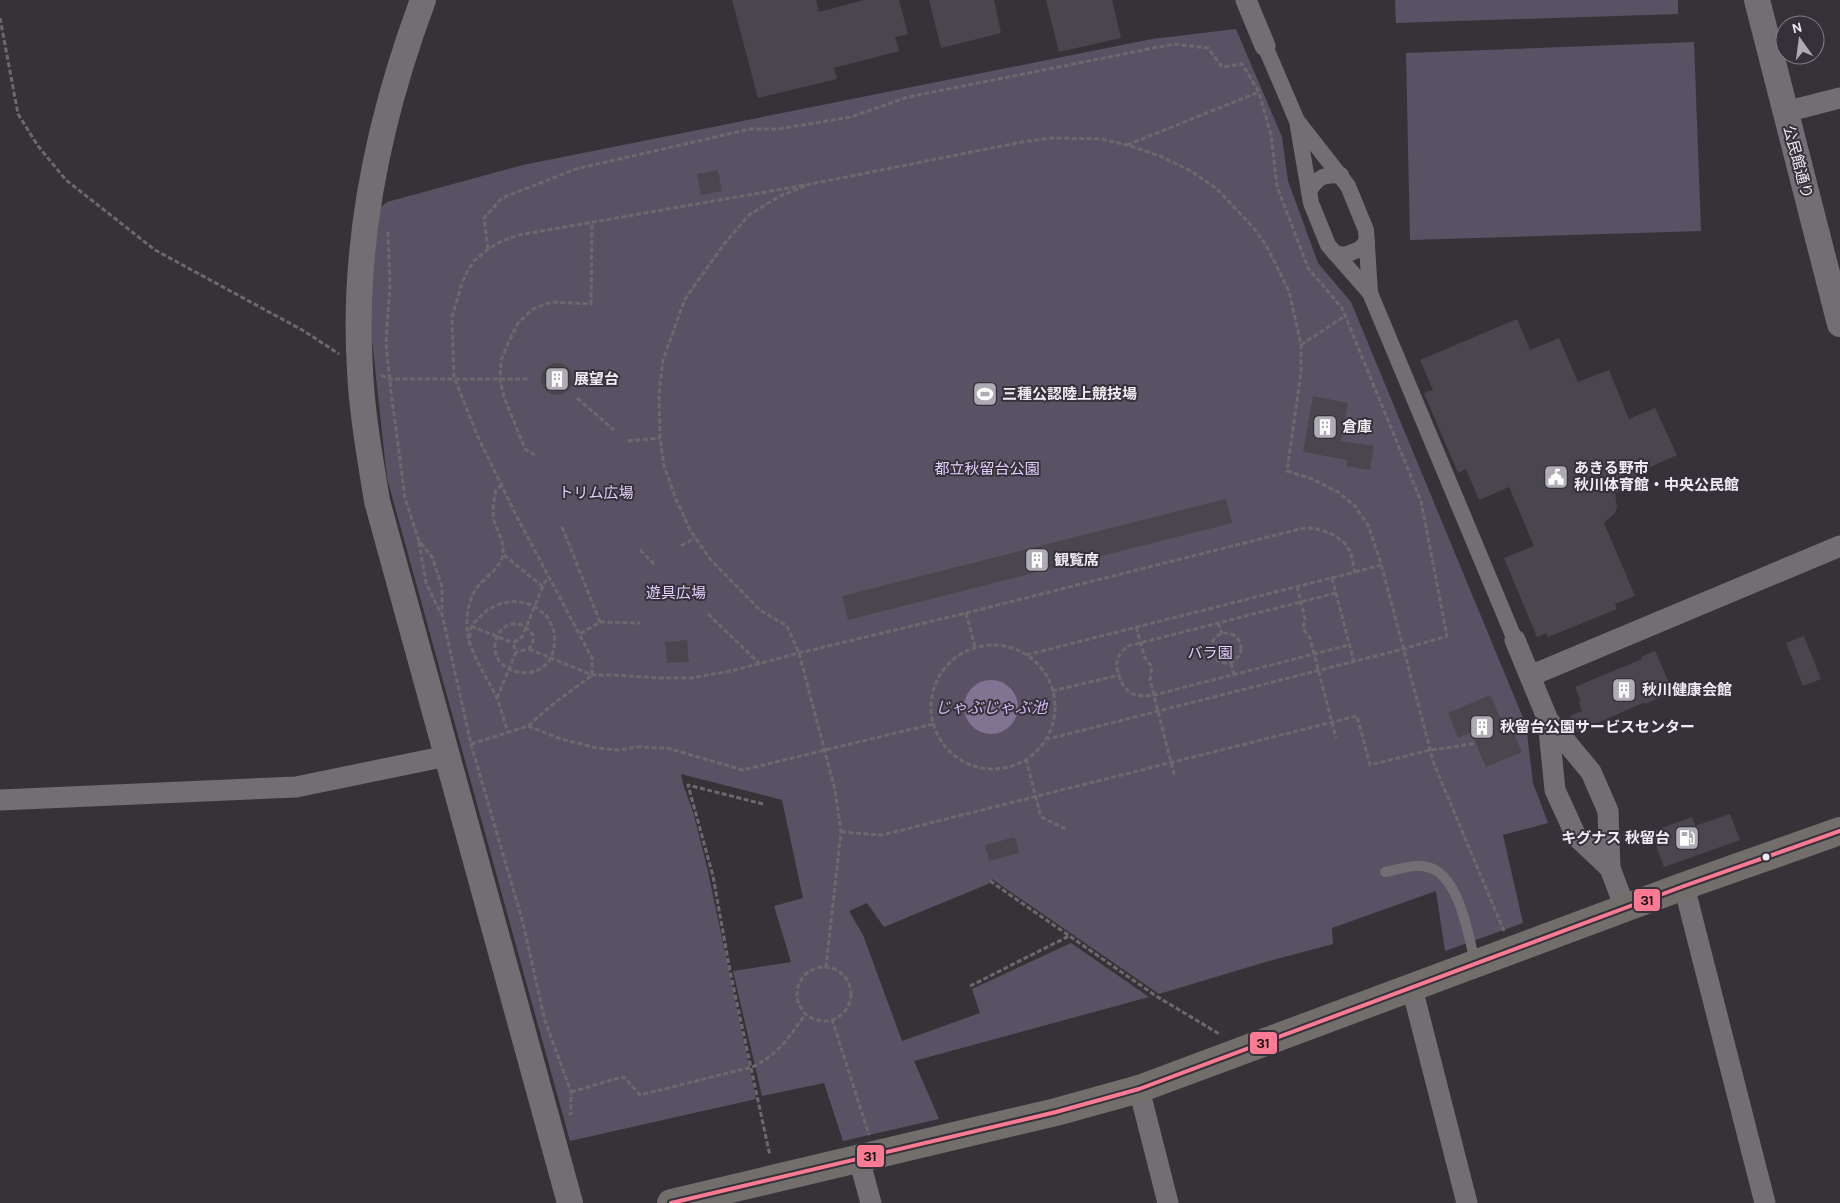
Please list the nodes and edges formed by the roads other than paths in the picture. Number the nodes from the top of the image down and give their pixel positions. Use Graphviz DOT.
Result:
graph roads {
  1 [pos="423,0"];
  2 [pos="1246,0"];
  3 [pos="1757,0"];
  4 [pos="1265,46"];
  5 [pos="1840,98"];
  6 [pos="1785,112"];
  7 [pos="1297,121"];
  8 [pos="1341,175"];
  9 [pos="1309,191"];
  10 [pos="1367,241"];
  11 [pos="1335,253"];
  12 [pos="1370,293"];
  13 [pos="1840,324"];
  14 [pos="1840,546"];
  15 [pos="1515,640"];
  16 [pos="1530,676"];
  17 [pos="1548,720"];
  18 [pos="455,751"];
  19 [pos="1591,772"];
  20 [pos="1555,790"];
  21 [pos="0,800"];
  22 [pos="1608,826"];
  23 [pos="1840,831"];
  24 [pos="1576,836"];
  25 [pos="1610,868"];
  26 [pos="1385,872"];
  27 [pos="1684,886"];
  28 [pos="1625,908"];
  29 [pos="1476,964"];
  30 [pos="1412,988"];
  31 [pos="1139,1089"];
  32 [pos="864,1147"];
  33 [pos="570,1203"];
  34 [pos="671,1203"];
  35 [pos="870,1203"];
  36 [pos="1168,1203"];
  37 [pos="1467,1203"];
  38 [pos="1765,1203"];
  1 -- 18 [label="street"];
  2 -- 4 [label="street"];
  3 -- 6 [label="street, 公民館通り"];
  4 -- 7 [label="street"];
  5 -- 6 [label="street"];
  6 -- 13 [label="street, 公民館通り"];
  7 -- 8 [label="street"];
  7 -- 9 [label="street"];
  8 -- 9 [label="street"];
  8 -- 10 [label="street"];
  9 -- 11 [label="street"];
  10 -- 11 [label="street"];
  10 -- 12 [label="street"];
  11 -- 12 [label="street"];
  12 -- 15 [label="street"];
  14 -- 16 [label="street"];
  15 -- 16 [label="street"];
  16 -- 17 [label="street"];
  17 -- 19 [label="street"];
  17 -- 20 [label="street"];
  18 -- 21 [label="street"];
  18 -- 33 [label="street"];
  19 -- 20 [label="street"];
  19 -- 22 [label="street"];
  20 -- 24 [label="street"];
  22 -- 24 [label="street"];
  22 -- 25 [label="street"];
  23 -- 27 [label="main road"];
  24 -- 25 [label="street"];
  25 -- 28 [label="street"];
  26 -- 29 [label="lane"];
  27 -- 28 [label="main road"];
  27 -- 38 [label="street"];
  28 -- 29 [label="main road"];
  29 -- 30 [label="main road"];
  30 -- 31 [label="main road"];
  30 -- 37 [label="street"];
  31 -- 32 [label="main road"];
  31 -- 36 [label="street"];
  32 -- 34 [label="main road"];
  32 -- 35 [label="street"];
}
